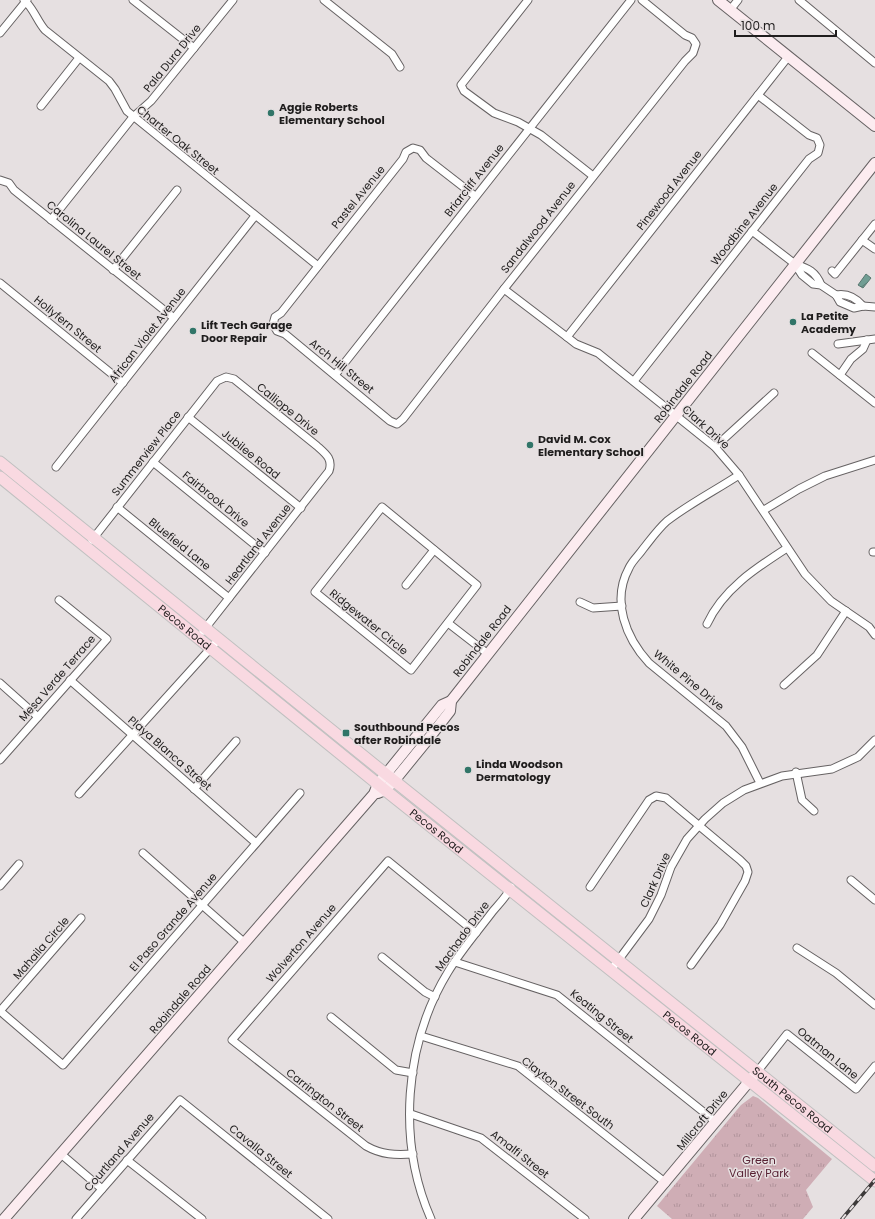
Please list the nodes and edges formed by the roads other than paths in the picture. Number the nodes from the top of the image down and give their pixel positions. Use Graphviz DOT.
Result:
graph roads {
  1 [pos="26,0"];
  2 [pos="133,0"];
  3 [pos="232,0"];
  4 [pos="324,0"];
  5 [pos="528,0"];
  6 [pos="630,0"];
  7 [pos="642,0"];
  8 [pos="718,0"];
  9 [pos="738,0"];
  10 [pos="799,0"];
  11 [pos="730,10"];
  12 [pos="0,33"];
  13 [pos="194,48"];
  14 [pos="788,57"];
  15 [pos="79,58"];
  16 [pos="875,63"];
  17 [pos="400,67"];
  18 [pos="758,95"];
  19 [pos="41,106"];
  20 [pos="133,117"];
  21 [pos="875,126"];
  22 [pos="530,128"];
  23 [pos="875,163"];
  24 [pos="593,176"];
  25 [pos="0,180"];
  26 [pos="177,190"];
  27 [pos="475,196"];
  28 [pos="255,216"];
  29 [pos="51,220"];
  30 [pos="875,224"];
  31 [pos="752,231"];
  32 [pos="862,240"];
  33 [pos="875,249"];
  34 [pos="795,264"];
  35 [pos="318,266"];
  36 [pos="113,270"];
  37 [pos="832,271"];
  38 [pos="0,283"];
  39 [pos="504,289"];
  40 [pos="875,307"];
  41 [pos="174,318"];
  42 [pos="273,324"];
  43 [pos="567,338"];
  44 [pos="875,339"];
  45 [pos="867,340"];
  46 [pos="838,344"];
  47 [pos="812,353"];
  48 [pos="335,375"];
  49 [pos="840,375"];
  50 [pos="226,376"];
  51 [pos="634,381"];
  52 [pos="122,383"];
  53 [pos="774,393"];
  54 [pos="875,403"];
  55 [pos="677,415"];
  56 [pos="188,417"];
  57 [pos="397,424"];
  58 [pos="715,447"];
  59 [pos="875,460"];
  60 [pos="0,462"];
  61 [pos="152,462"];
  62 [pos="332,464"];
  63 [pos="56,467"];
  64 [pos="739,475"];
  65 [pos="0,477"];
  66 [pos="116,508"];
  67 [pos="301,508"];
  68 [pos="764,510"];
  69 [pos="94,538"];
  70 [pos="87,547"];
  71 [pos="787,548"];
  72 [pos="434,550"];
  73 [pos="265,553"];
  74 [pos="406,586"];
  75 [pos="229,598"];
  76 [pos="59,600"];
  77 [pos="580,602"];
  78 [pos="622,606"];
  79 [pos="846,611"];
  80 [pos="448,623"];
  81 [pos="707,624"];
  82 [pos="202,633"];
  83 [pos="875,635"];
  84 [pos="215,643"];
  85 [pos="488,654"];
  86 [pos="70,680"];
  87 [pos="0,683"];
  88 [pos="784,686"];
  89 [pos="282,705"];
  90 [pos="312,715"];
  91 [pos="38,717"];
  92 [pos="132,735"];
  93 [pos="875,740"];
  94 [pos="236,741"];
  95 [pos="0,760"];
  96 [pos="796,772"];
  97 [pos="390,777"];
  98 [pos="760,783"];
  99 [pos="194,789"];
  100 [pos="379,789"];
  101 [pos="300,793"];
  102 [pos="79,794"];
  103 [pos="814,811"];
  104 [pos="698,826"];
  105 [pos="256,843"];
  106 [pos="143,853"];
  107 [pos="19,864"];
  108 [pos="514,877"];
  109 [pos="851,880"];
  110 [pos="0,886"];
  111 [pos="590,887"];
  112 [pos="510,890"];
  113 [pos="875,900"];
  114 [pos="202,905"];
  115 [pos="82,918"];
  116 [pos="476,933"];
  117 [pos="245,943"];
  118 [pos="798,948"];
  119 [pos="382,957"];
  120 [pos="619,961"];
  121 [pos="455,962"];
  122 [pos="691,965"];
  123 [pos="611,970"];
  124 [pos="436,997"];
  125 [pos="875,1004"];
  126 [pos="0,1011"];
  127 [pos="331,1017"];
  128 [pos="710,1034"];
  129 [pos="787,1034"];
  130 [pos="421,1036"];
  131 [pos="232,1040"];
  132 [pos="875,1066"];
  133 [pos="757,1072"];
  134 [pos="413,1073"];
  135 [pos="750,1081"];
  136 [pos="180,1100"];
  137 [pos="411,1114"];
  138 [pos="716,1122"];
  139 [pos="61,1154"];
  140 [pos="413,1154"];
  141 [pos="127,1160"];
  142 [pos="875,1166"];
  143 [pos="875,1181"];
  144 [pos="666,1183"];
  145 [pos="102,1190"];
  146 [pos="4,1219"];
  147 [pos="76,1219"];
  148 [pos="202,1219"];
  149 [pos="328,1219"];
  150 [pos="431,1219"];
  151 [pos="585,1219"];
  152 [pos="634,1219"];
  1 -- 12 [label="street"];
  1 -- 15 [label="street, Charter Oak Street"];
  2 -- 13 [label="street"];
  3 -- 13 [label="street, Pala Dura Drive"];
  4 -- 17 [label="street"];
  5 -- 22 [label="street"];
  6 -- 22 [label="street, Briarcliff Avenue"];
  7 -- 24 [label="street, Sandalwood Avenue"];
  8 -- 11 [label="street"];
  9 -- 11 [label="street"];
  10 -- 16 [label="street"];
  11 -- 14 [label="street"];
  13 -- 20 [label="street, Pala Dura Drive"];
  14 -- 18 [label="street, Pinewood Avenue"];
  14 -- 21 [label="street"];
  15 -- 19 [label="street"];
  15 -- 20 [label="street, Charter Oak Street"];
  18 -- 31 [label="street, Woodbine Avenue"];
  18 -- 43 [label="street, Pinewood Avenue"];
  20 -- 28 [label="street, Charter Oak Street"];
  20 -- 29 [label="street, Pala Dura Drive"];
  22 -- 24 [label="street"];
  22 -- 27 [label="street, Briarcliff Avenue"];
  23 -- 34 [label="street, Robindale Road"];
  24 -- 39 [label="street, Sandalwood Avenue"];
  25 -- 29 [label="street, Carolina Laurel Street"];
  26 -- 36 [label="street"];
  27 -- 35 [label="street, Pastel Avenue"];
  27 -- 48 [label="street, Briarcliff Avenue"];
  28 -- 35 [label="street, Charter Oak Street"];
  28 -- 41 [label="street, African Violet Avenue"];
  29 -- 36 [label="street, Carolina Laurel Street"];
  30 -- 32 [label="street"];
  31 -- 34 [label="street"];
  31 -- 51 [label="street, Woodbine Avenue"];
  32 -- 33 [label="street"];
  32 -- 37 [label="street"];
  34 -- 40 [label="street"];
  34 -- 55 [label="street, Robindale Road"];
  35 -- 42 [label="street, Pastel Avenue"];
  36 -- 41 [label="street, Carolina Laurel Street"];
  38 -- 52 [label="street, Hollyfern Street"];
  39 -- 43 [label="street, Clark Drive"];
  39 -- 57 [label="street, Sandalwood Avenue"];
  41 -- 52 [label="street, African Violet Avenue"];
  42 -- 48 [label="street, Arch Hill Street"];
  43 -- 51 [label="street, Clark Drive"];
  44 -- 45 [label="street"];
  45 -- 46 [label="street"];
  45 -- 49 [label="street"];
  47 -- 49 [label="street"];
  48 -- 57 [label="street, Arch Hill Street"];
  49 -- 54 [label="street"];
  50 -- 56 [label="street, Summerview Place"];
  50 -- 62 [label="street, Calliope Drive"];
  51 -- 55 [label="street, Clark Drive"];
  52 -- 63 [label="street, African Violet Avenue"];
  53 -- 58 [label="street"];
  55 -- 58 [label="street, Clark Drive"];
  55 -- 85 [label="street, Robindale Road"];
  56 -- 61 [label="street, Summerview Place"];
  56 -- 67 [label="street, Jubilee Road"];
  58 -- 64 [label="street, Clark Drive"];
  59 -- 68 [label="street"];
  60 -- 69 [label="main road, Pecos Road"];
  61 -- 66 [label="street, Summerview Place"];
  61 -- 73 [label="street, Fairbrook Drive"];
  62 -- 67 [label="street, Heartland Avenue"];
  64 -- 68 [label="street, Clark Drive"];
  64 -- 78 [label="street, White Pine Drive"];
  65 -- 70 [label="main road, Pecos Road"];
  66 -- 69 [label="street, Summerview Place"];
  66 -- 75 [label="street, Bluefield Lane"];
  67 -- 73 [label="street, Heartland Avenue"];
  68 -- 71 [label="street, Clark Drive"];
  69 -- 70 [label="street, Summerview Place"];
  69 -- 82 [label="main road, Pecos Road"];
  70 -- 82 [label="main road, Pecos Road"];
  71 -- 79 [label="street, Clark Drive"];
  71 -- 81 [label="street"];
  72 -- 74 [label="street"];
  72 -- 80 [label="street, Ridgewater Circle"];
  72 -- 80 [label="street, Ridgewater Circle"];
  73 -- 75 [label="street, Heartland Avenue"];
  75 -- 82 [label="street, Heartland Avenue"];
  76 -- 86 [label="street, Mesa Verde Terrace"];
  77 -- 78 [label="street"];
  78 -- 98 [label="street, White Pine Drive"];
  79 -- 83 [label="street, Clark Drive"];
  79 -- 88 [label="street"];
  80 -- 85 [label="street"];
  82 -- 84 [label="main road, Pecos Road"];
  84 -- 89 [label="main road, Pecos Road"];
  84 -- 90 [label="main road, Pecos Road"];
  84 -- 92 [label="street"];
  85 -- 97 [label="street, Robindale Road"];
  86 -- 91 [label="street, Mesa Verde Terrace"];
  86 -- 92 [label="street, Playa Blanca Street"];
  87 -- 91 [label="street"];
  89 -- 90 [label="main road"];
  89 -- 100 [label="main road, Pecos Road"];
  90 -- 97 [label="main road, Pecos Road"];
  91 -- 95 [label="street, Mesa Verde Terrace"];
  92 -- 99 [label="street, Playa Blanca Street"];
  92 -- 102 [label="street"];
  93 -- 96 [label="street, Clark Drive"];
  94 -- 99 [label="street"];
  96 -- 98 [label="street, Clark Drive"];
  96 -- 103 [label="street"];
  97 -- 100 [label="street, Robindale Road"];
  97 -- 108 [label="main road, Pecos Road"];
  98 -- 104 [label="street, Clark Drive"];
  99 -- 105 [label="street, Playa Blanca Street"];
  100 -- 112 [label="main road, Pecos Road"];
  100 -- 117 [label="street, Robindale Road"];
  101 -- 105 [label="street, El Paso Grande Avenue"];
  104 -- 111 [label="street"];
  104 -- 120 [label="street, Clark Drive"];
  104 -- 122 [label="street"];
  105 -- 114 [label="street, El Paso Grande Avenue"];
  106 -- 114 [label="street"];
  107 -- 110 [label="street"];
  108 -- 112 [label="street, Machado Drive"];
  108 -- 120 [label="main road, Pecos Road"];
  109 -- 113 [label="street"];
  112 -- 116 [label="street, Machado Drive"];
  112 -- 123 [label="main road, Pecos Road"];
  114 -- 117 [label="street"];
  114 -- 126 [label="street, El Paso Grande Avenue"];
  115 -- 126 [label="street, Mahaila Circle"];
  116 -- 121 [label="street, Machado Drive"];
  116 -- 131 [label="street, Wolverton Avenue"];
  117 -- 139 [label="street, Robindale Road"];
  118 -- 125 [label="street"];
  119 -- 124 [label="street"];
  120 -- 123 [label="street, Clark Drive"];
  120 -- 128 [label="main road, Pecos Road"];
  121 -- 124 [label="street, Machado Drive"];
  121 -- 138 [label="street, Keating Street"];
  123 -- 135 [label="main road, Pecos Road"];
  124 -- 130 [label="street, Machado Drive"];
  127 -- 134 [label="street"];
  128 -- 133 [label="main road, South Pecos Road"];
  129 -- 132 [label="street, Oatman Lane"];
  129 -- 133 [label="street, Millcroft Drive"];
  130 -- 134 [label="street, Machado Drive"];
  130 -- 144 [label="street, Clayton Street South"];
  131 -- 140 [label="street, Carrington Street"];
  133 -- 135 [label="street, Millcroft Drive"];
  133 -- 142 [label="main road, South Pecos Road"];
  134 -- 137 [label="street, Machado Drive"];
  135 -- 138 [label="street, Millcroft Drive"];
  135 -- 143 [label="main road, Pecos Road"];
  136 -- 141 [label="street, Courtland Avenue"];
  136 -- 149 [label="street, Cavalla Street"];
  137 -- 140 [label="street, Machado Drive"];
  137 -- 151 [label="street, Amalfi Street"];
  138 -- 144 [label="street, Millcroft Drive"];
  139 -- 145 [label="street"];
  139 -- 146 [label="street, Robindale Road"];
  140 -- 150 [label="street, Machado Drive"];
  141 -- 145 [label="street, Courtland Avenue"];
  141 -- 148 [label="street"];
  144 -- 152 [label="street, Millcroft Drive"];
  145 -- 147 [label="street, Courtland Avenue"];
}
